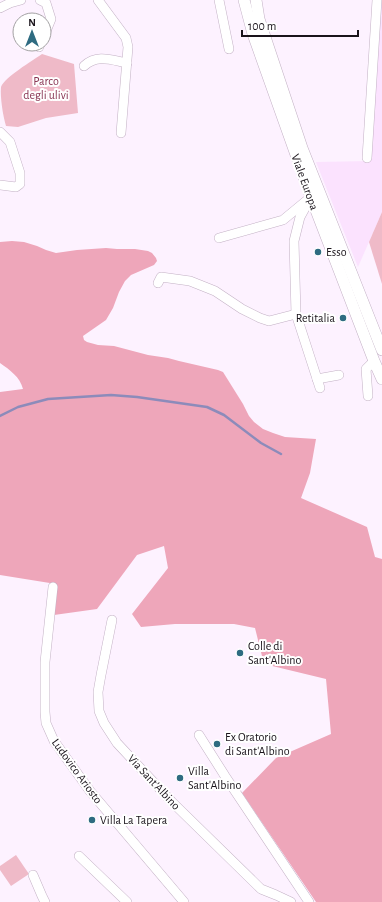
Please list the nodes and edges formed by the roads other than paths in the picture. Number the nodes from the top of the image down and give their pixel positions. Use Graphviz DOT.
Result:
graph roads {
  1 [pos="21,0"];
  2 [pos="40,0"];
  3 [pos="98,0"];
  4 [pos="219,0"];
  5 [pos="244,0"];
  6 [pos="256,0"];
  7 [pos="377,0"];
  8 [pos="0,8"];
  9 [pos="49,12"];
  10 [pos="229,49"];
  11 [pos="127,63"];
  12 [pos="84,66"];
  13 [pos="0,132"];
  14 [pos="121,134"];
  15 [pos="367,158"];
  16 [pos="0,185"];
  17 [pos="311,197"];
  18 [pos="219,238"];
  19 [pos="158,283"];
  20 [pos="296,314"];
  21 [pos="382,350"];
  22 [pos="374,361"];
  23 [pos="339,375"];
  24 [pos="382,379"];
  25 [pos="368,396"];
  26 [pos="53,587"];
  27 [pos="112,620"];
  28 [pos="199,735"];
  29 [pos="79,856"];
  30 [pos="33,875"];
  31 [pos="45,902"];
  32 [pos="127,902"];
  33 [pos="184,902"];
  34 [pos="290,902"];
  35 [pos="309,902"];
  1 -- 8 [label="street"];
  2 -- 9 [label="street"];
  3 -- 11 [label="street"];
  4 -- 10 [label="street"];
  5 -- 17 [label="street, Viale Europa"];
  6 -- 21 [label="street, Viale Europa"];
  7 -- 15 [label="street"];
  11 -- 12 [label="street"];
  11 -- 14 [label="street"];
  13 -- 16 [label="street"];
  17 -- 18 [label="street"];
  17 -- 20 [label="street"];
  17 -- 22 [label="street, Viale Europa"];
  19 -- 20 [label="street"];
  20 -- 23 [label="street"];
  22 -- 24 [label="street, Viale Europa"];
  22 -- 25 [label="street"];
  26 -- 33 [label="street, Ludovico Ariosto"];
  27 -- 34 [label="street, Via Sant'Albino"];
  28 -- 35 [label="street"];
  29 -- 32 [label="street"];
  30 -- 31 [label="street"];
}
